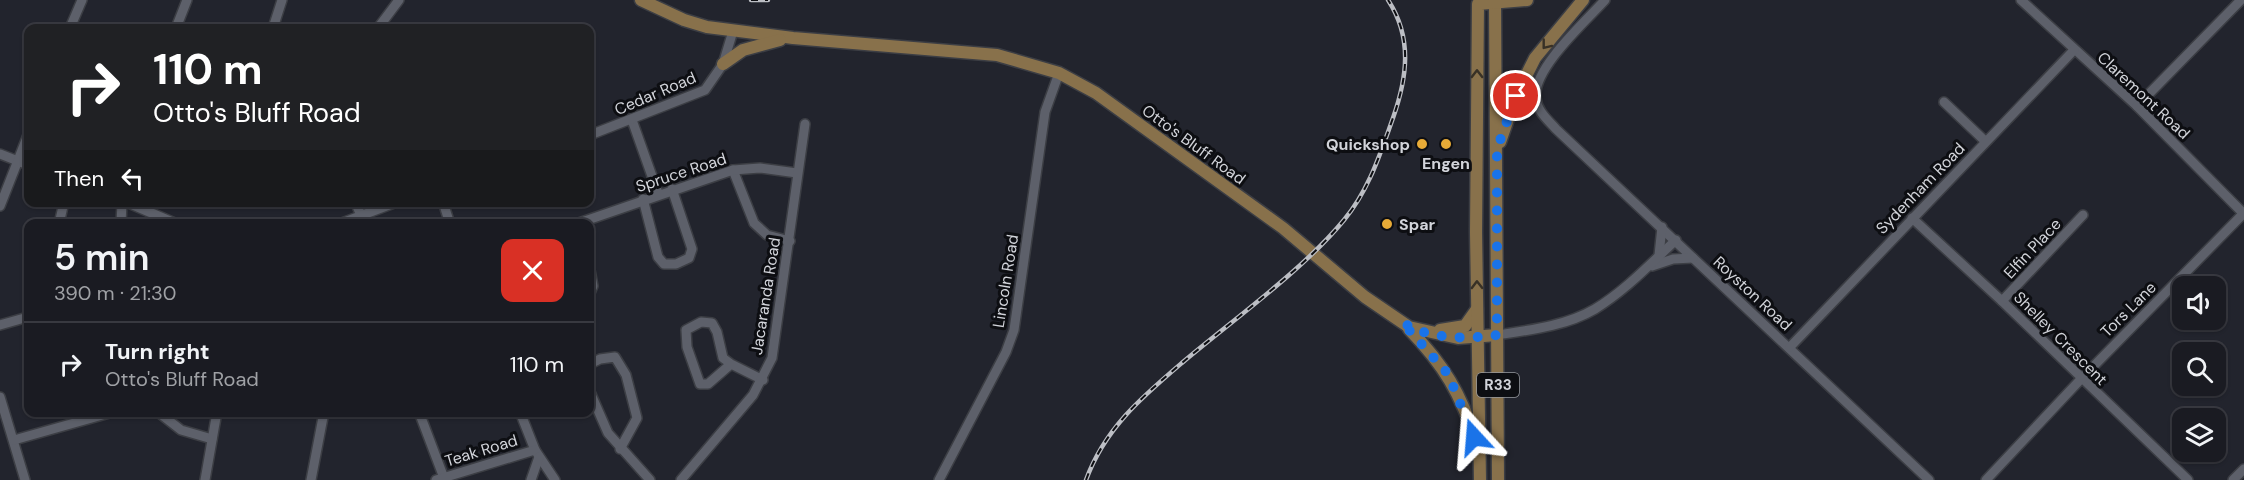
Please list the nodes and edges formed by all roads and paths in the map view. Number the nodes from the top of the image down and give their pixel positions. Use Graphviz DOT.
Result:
graph roads {
  1 [pos="82,0"];
  2 [pos="187,0"];
  3 [pos="282,0"];
  4 [pos="399,0"];
  5 [pos="640,0"];
  6 [pos="1527,0"];
  7 [pos="1583,0"];
  8 [pos="1605,0"];
  9 [pos="2021,0"];
  10 [pos="2037,0"];
  11 [pos="2241,0"];
  12 [pos="1478,2"];
  13 [pos="1495,2"];
  14 [pos="2030,8"];
  15 [pos="72,24"];
  16 [pos="178,24"];
  17 [pos="274,24"];
  18 [pos="381,24"];
  19 [pos="733,31"];
  20 [pos="793,38"];
  21 [pos="2074,50"];
  22 [pos="723,64"];
  23 [pos="1059,73"];
  24 [pos="1944,102"];
  25 [pos="2137,106"];
  26 [pos="632,120"];
  27 [pos="805,124"];
  28 [pos="594,134"];
  29 [pos="1985,141"];
  30 [pos="24,147"];
  31 [pos="1497,149"];
  32 [pos="0,154"];
  33 [pos="19,161"];
  34 [pos="24,163"];
  35 [pos="733,170"];
  36 [pos="797,173"];
  37 [pos="672,189"];
  38 [pos="658,193"];
  39 [pos="643,199"];
  40 [pos="0,206"];
  41 [pos="136,207"];
  42 [pos="357,207"];
  43 [pos="383,207"];
  44 [pos="2244,213"];
  45 [pos="361,215"];
  46 [pos="2083,215"];
  47 [pos="1912,218"];
  48 [pos="165,219"];
  49 [pos="351,219"];
  50 [pos="589,219"];
  51 [pos="1662,227"];
  52 [pos="1676,240"];
  53 [pos="790,241"];
  54 [pos="1659,255"];
  55 [pos="1693,258"];
  56 [pos="1646,268"];
  57 [pos="2002,300"];
  58 [pos="1477,309"];
  59 [pos="24,318"];
  60 [pos="0,325"];
  61 [pos="1405,325"];
  62 [pos="1497,335"];
  63 [pos="1479,338"];
  64 [pos="1790,347"];
  65 [pos="594,362"];
  66 [pos="731,364"];
  67 [pos="2081,379"];
  68 [pos="763,380"];
  69 [pos="0,397"];
  70 [pos="594,404"];
  71 [pos="3,415"];
  72 [pos="95,417"];
  73 [pos="164,417"];
  74 [pos="216,417"];
  75 [pos="323,417"];
  76 [pos="421,417"];
  77 [pos="522,417"];
  78 [pos="212,439"];
  79 [pos="14,440"];
  80 [pos="620,449"];
  81 [pos="537,453"];
  82 [pos="1480,454"];
  83 [pos="2244,469"];
  84 [pos="440,479"];
  85 [pos="25,480"];
  86 [pos="205,480"];
  87 [pos="311,480"];
  88 [pos="531,480"];
  89 [pos="555,480"];
  90 [pos="650,480"];
  91 [pos="681,480"];
  92 [pos="939,480"];
  93 [pos="1480,480"];
  94 [pos="1498,480"];
  95 [pos="1929,480"];
  96 [pos="1986,480"];
  97 [pos="2188,480"];
  98 [pos="2233,480"];
  1 -- 15 [label="street"];
  2 -- 16 [label="street"];
  3 -- 17 [label="street"];
  4 -- 18 [label="street"];
  5 -- 19 [label="main road, Otto's Bluff Road"];
  6 -- 13 [label="main road, R33"];
  7 -- 31 [label="main road, one-way"];
  8 -- 51 [label="street, Royston Road"];
  9 -- 14 [label="street, Claremont Road"];
  10 -- 14 [label="street"];
  11 -- 25 [label="street"];
  12 -- 13 [label="main road, R33"];
  58 -- 12 [label="main road, R33, one-way"];
  13 -- 31 [label="main road, R33"];
  14 -- 21 [label="street, Claremont Road"];
  19 -- 20 [label="main road, Otto's Bluff Road"];
  19 -- 22 [label="street, Cedar Road"];
  20 -- 22 [label="main road"];
  20 -- 23 [label="main road, Otto's Bluff Road"];
  21 -- 25 [label="street, Claremont Road"];
  21 -- 29 [label="street, Sydenham Road"];
  22 -- 26 [label="street, Cedar Road"];
  23 -- 61 [label="main road, Otto's Bluff Road"];
  23 -- 92 [label="street, Lincoln Road"];
  24 -- 29 [label="street"];
  25 -- 44 [label="street, Claremont Road"];
  26 -- 28 [label="street, Cedar Road"];
  26 -- 38 [label="street"];
  27 -- 36 [label="street, Jacaranda Road"];
  29 -- 47 [label="street, Sydenham Road"];
  30 -- 33 [label="street"];
  31 -- 62 [label="main road, R33"];
  32 -- 33 [label="street"];
  33 -- 34 [label="street"];
  33 -- 40 [label="street"];
  35 -- 36 [label="street, Spruce Road"];
  35 -- 37 [label="street, Spruce Road"];
  35 -- 53 [label="street"];
  36 -- 53 [label="street, Jacaranda Road"];
  37 -- 38 [label="street, Spruce Road"];
  37 -- 39 [label="street"];
  38 -- 39 [label="street, Spruce Road"];
  39 -- 50 [label="street, Spruce Road"];
  41 -- 48 [label="street"];
  42 -- 45 [label="street"];
  43 -- 45 [label="street"];
  44 -- 67 [label="street, Tors Lane"];
  45 -- 49 [label="street"];
  46 -- 57 [label="street, Elfin Place"];
  47 -- 57 [label="street, Shelley Crescent"];
  47 -- 64 [label="street, Sydenham Road"];
  51 -- 52 [label="street, Royston Road"];
  51 -- 54 [label="street"];
  52 -- 54 [label="street, Otto's Bluff Road"];
  52 -- 55 [label="street, Royston Road"];
  53 -- 68 [label="street, Jacaranda Road"];
  54 -- 56 [label="street, Otto's Bluff Road"];
  55 -- 56 [label="street"];
  55 -- 64 [label="street, Royston Road"];
  56 -- 62 [label="street, Otto's Bluff Road"];
  57 -- 67 [label="street, Shelley Crescent"];
  58 -- 61 [label="main road"];
  58 -- 63 [label="main road, R33"];
  59 -- 60 [label="street"];
  61 -- 63 [label="main road, Otto's Bluff Road"];
  61 -- 82 [label="main road"];
  62 -- 63 [label="main road, Otto's Bluff Road"];
  62 -- 94 [label="main road, R33"];
  63 -- 82 [label="main road, R33"];
  64 -- 95 [label="street, Royston Road"];
  65 -- 80 [label="street"];
  66 -- 66 [label="street"];
  66 -- 68 [label="street"];
  67 -- 96 [label="street, Tors Lane"];
  67 -- 97 [label="street, Shelley Crescent"];
  68 -- 91 [label="street, Jacaranda Road"];
  69 -- 71 [label="street"];
  70 -- 80 [label="street"];
  71 -- 79 [label="street"];
  72 -- 79 [label="street"];
  73 -- 78 [label="street"];
  74 -- 78 [label="street"];
  75 -- 87 [label="street"];
  76 -- 84 [label="street"];
  77 -- 81 [label="street"];
  78 -- 86 [label="street"];
  79 -- 85 [label="street"];
  80 -- 90 [label="street"];
  81 -- 84 [label="street, Teak Road"];
  81 -- 88 [label="street"];
  81 -- 89 [label="street"];
  82 -- 93 [label="main road, R33"];
  83 -- 98 [label="street"];
}
